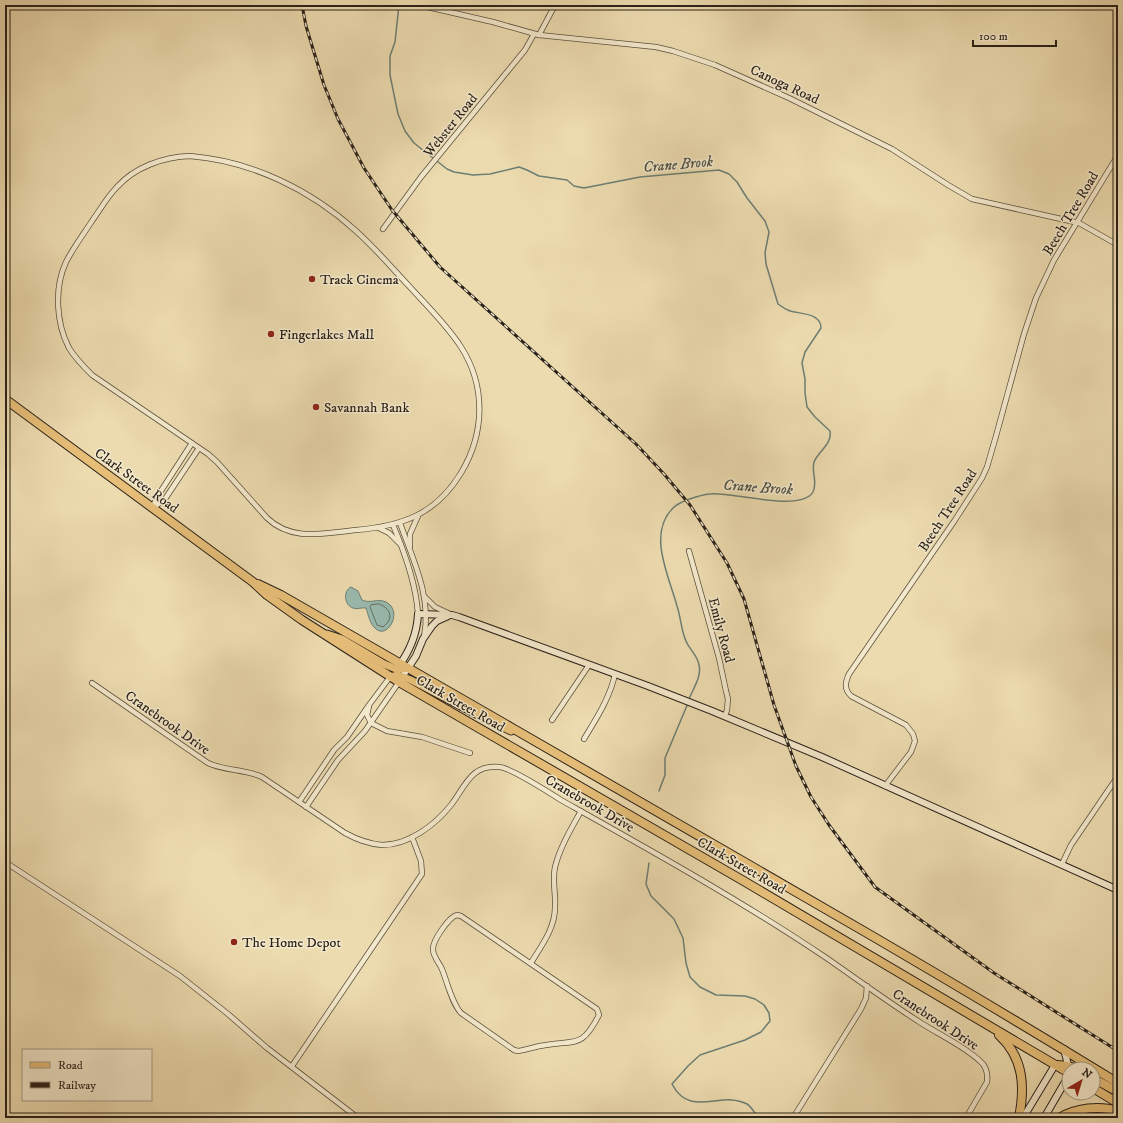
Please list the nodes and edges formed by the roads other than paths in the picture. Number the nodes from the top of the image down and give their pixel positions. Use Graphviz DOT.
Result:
graph roads {
  1 [pos="419,5"];
  2 [pos="556,5"];
  3 [pos="536,34"];
  4 [pos="1118,155"];
  5 [pos="1077,223"];
  6 [pos="383,229"];
  7 [pos="1118,245"];
  8 [pos="5,399"];
  9 [pos="192,443"];
  10 [pos="200,448"];
  11 [pos="153,508"];
  12 [pos="418,516"];
  13 [pos="400,523"];
  14 [pos="393,525"];
  15 [pos="379,528"];
  16 [pos="401,546"];
  17 [pos="689,551"];
  18 [pos="410,552"];
  19 [pos="253,582"];
  20 [pos="425,596"];
  21 [pos="418,614"];
  22 [pos="426,614"];
  23 [pos="452,615"];
  24 [pos="319,631"];
  25 [pos="423,639"];
  26 [pos="589,665"];
  27 [pos="398,666"];
  28 [pos="408,668"];
  29 [pos="615,674"];
  30 [pos="390,677"];
  31 [pos="401,679"];
  32 [pos="92,683"];
  33 [pos="369,705"];
  34 [pos="725,716"];
  35 [pos="552,720"];
  36 [pos="371,723"];
  37 [pos="584,740"];
  38 [pos="539,742"];
  39 [pos="470,753"];
  40 [pos="1118,776"];
  41 [pos="885,786"];
  42 [pos="299,802"];
  43 [pos="306,807"];
  44 [pos="581,811"];
  45 [pos="412,837"];
  46 [pos="5,862"];
  47 [pos="1062,864"];
  48 [pos="1118,890"];
  49 [pos="531,964"];
  50 [pos="867,986"];
  51 [pos="991,1028"];
  52 [pos="1064,1049"];
  53 [pos="1067,1061"];
  54 [pos="1055,1065"];
  55 [pos="292,1066"];
  56 [pos="1061,1068"];
  57 [pos="1101,1082"];
  58 [pos="1118,1083"];
  59 [pos="1061,1086"];
  60 [pos="1118,1092"];
  61 [pos="1101,1093"];
  62 [pos="1118,1103"];
  63 [pos="1118,1111"];
  64 [pos="358,1118"];
  65 [pos="793,1118"];
  66 [pos="966,1118"];
  67 [pos="1019,1118"];
  68 [pos="1023,1118"];
  69 [pos="1044,1118"];
  70 [pos="1059,1118"];
  1 -- 3 [label="street, Canoga Road"];
  2 -- 3 [label="street, Webster Road"];
  3 -- 5 [label="street, Canoga Road"];
  3 -- 6 [label="street, Webster Road"];
  4 -- 5 [label="street, Beech Tree Road"];
  5 -- 7 [label="street, Canoga Road"];
  5 -- 41 [label="street, Beech Tree Road"];
  8 -- 11 [label="highway, Clark Street Road"];
  9 -- 10 [label="street"];
  9 -- 11 [label="street"];
  9 -- 12 [label="street"];
  10 -- 11 [label="street"];
  10 -- 15 [label="street"];
  11 -- 19 [label="highway, Clark Street Road"];
  12 -- 13 [label="street"];
  12 -- 18 [label="street"];
  13 -- 14 [label="street"];
  13 -- 18 [label="street, Clark Street Road"];
  14 -- 15 [label="street"];
  14 -- 16 [label="street"];
  15 -- 16 [label="street"];
  16 -- 21 [label="street"];
  17 -- 34 [label="street, Emily Road"];
  18 -- 20 [label="street, Clark Street Road"];
  19 -- 24 [label="highway, Clark Street Road"];
  19 -- 27 [label="highway, Clark Street Road"];
  20 -- 22 [label="street, Clark Street Road"];
  20 -- 23 [label="street"];
  21 -- 22 [label="street"];
  21 -- 27 [label="street"];
  22 -- 23 [label="street"];
  22 -- 25 [label="street, Clark Street Road"];
  23 -- 25 [label="street"];
  23 -- 26 [label="street"];
  24 -- 27 [label="main road"];
  24 -- 30 [label="highway, Clark Street Road"];
  25 -- 28 [label="street, Clark Street Road"];
  26 -- 29 [label="street"];
  26 -- 35 [label="street"];
  27 -- 28 [label="highway, Clark Street Road"];
  27 -- 30 [label="street"];
  28 -- 31 [label="street, Clark Street Road"];
  28 -- 38 [label="highway"];
  29 -- 34 [label="street"];
  29 -- 37 [label="street"];
  30 -- 31 [label="highway, Clark Street Road"];
  30 -- 33 [label="street"];
  31 -- 36 [label="street"];
  31 -- 38 [label="main road"];
  31 -- 51 [label="highway, Clark Street Road"];
  32 -- 42 [label="street, Cranebrook Drive"];
  33 -- 36 [label="street"];
  33 -- 42 [label="street"];
  34 -- 41 [label="street"];
  36 -- 39 [label="street"];
  36 -- 43 [label="street"];
  38 -- 52 [label="highway"];
  40 -- 47 [label="street"];
  41 -- 47 [label="street"];
  42 -- 43 [label="street, Cranebrook Drive"];
  43 -- 45 [label="street, Cranebrook Drive"];
  44 -- 45 [label="street, Cranebrook Drive"];
  44 -- 49 [label="street"];
  44 -- 50 [label="street, Cranebrook Drive"];
  45 -- 55 [label="street"];
  46 -- 55 [label="street"];
  47 -- 48 [label="street"];
  49 -- 49 [label="street"];
  50 -- 65 [label="street"];
  50 -- 66 [label="street, Cranebrook Drive"];
  51 -- 54 [label="highway, Clark Street Road"];
  51 -- 67 [label="highway"];
  52 -- 53 [label="street"];
  52 -- 58 [label="highway"];
  54 -- 56 [label="highway"];
  54 -- 68 [label="street"];
  55 -- 64 [label="street"];
  57 -- 60 [label="highway"];
  59 -- 69 [label="street"];
  61 -- 62 [label="highway"];
  63 -- 70 [label="highway"];
}
